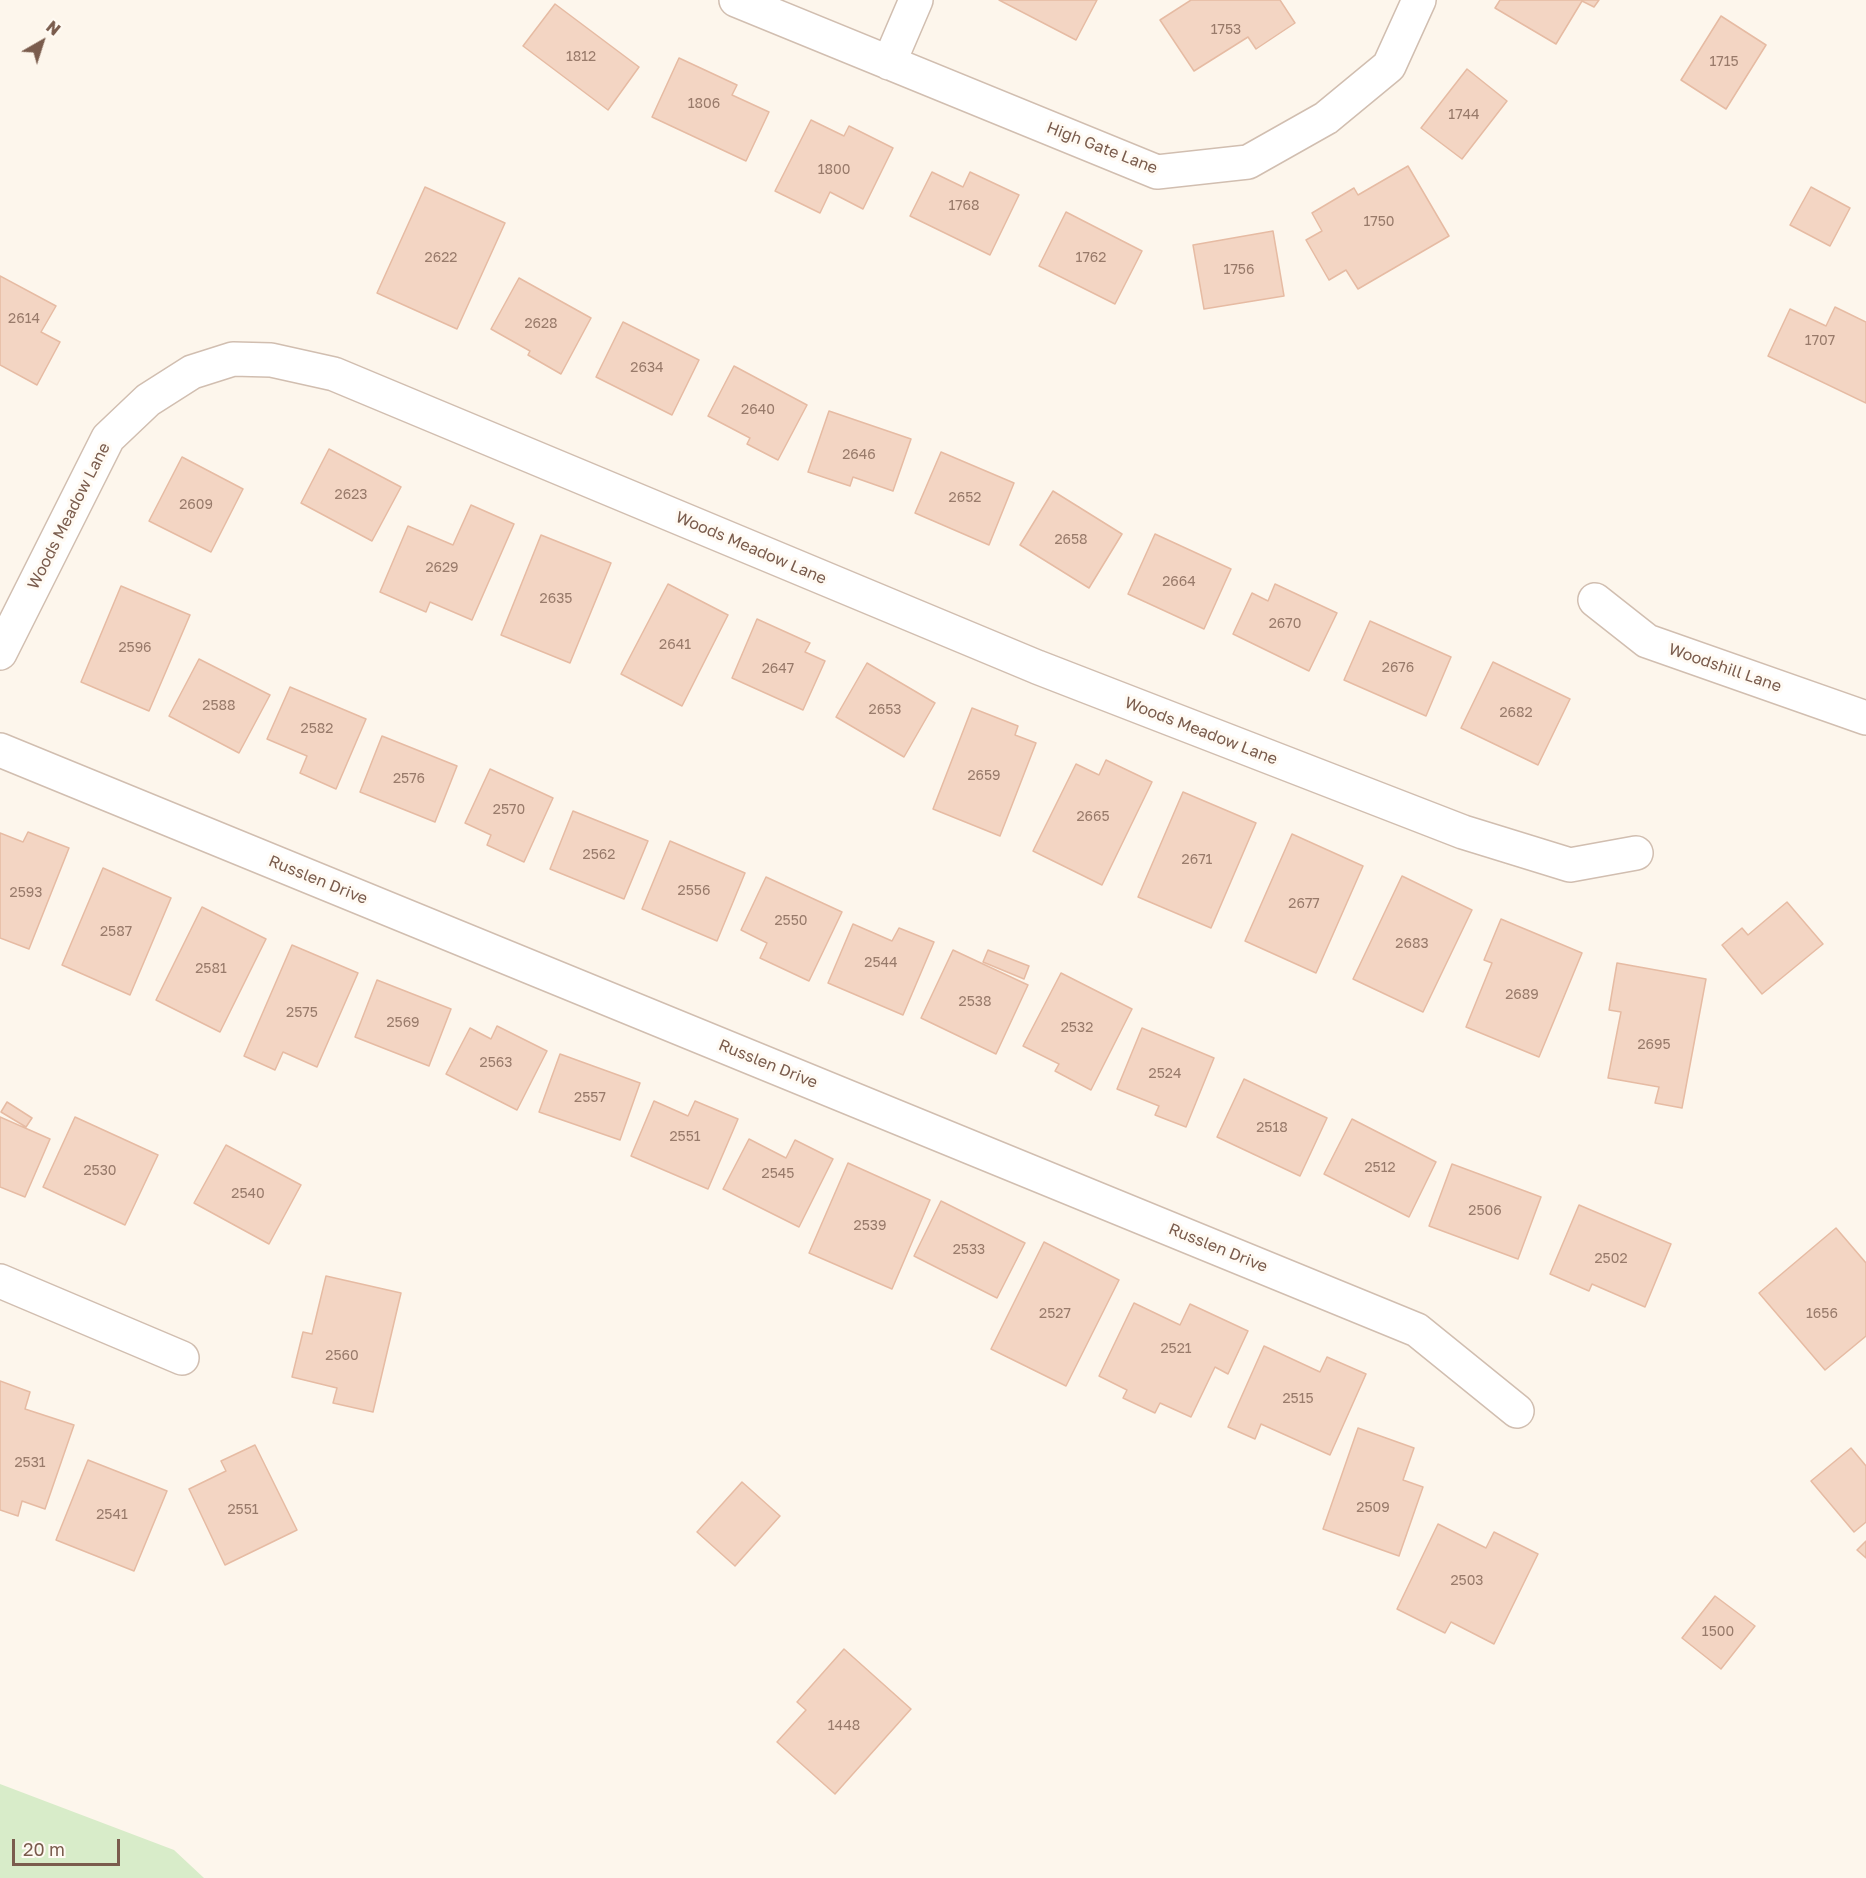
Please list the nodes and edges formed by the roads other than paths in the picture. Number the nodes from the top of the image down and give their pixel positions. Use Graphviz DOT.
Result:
graph roads {
  1 [pos="736,0"];
  2 [pos="916,0"];
  3 [pos="1419,0"];
  4 [pos="889,63"];
  5 [pos="1595,600"];
  6 [pos="0,653"];
  7 [pos="1866,718"];
  8 [pos="0,750"];
  9 [pos="1636,853"];
  10 [pos="0,1281"];
  11 [pos="182,1358"];
  12 [pos="1517,1411"];
  1 -- 4 [label="street, High Gate Lane"];
  2 -- 4 [label="street"];
  3 -- 4 [label="street, High Gate Lane"];
  5 -- 7 [label="street, Woodshill Lane"];
  6 -- 9 [label="street, Woods Meadow Lane"];
  8 -- 12 [label="street, Russlen Drive"];
  10 -- 11 [label="street"];
}
